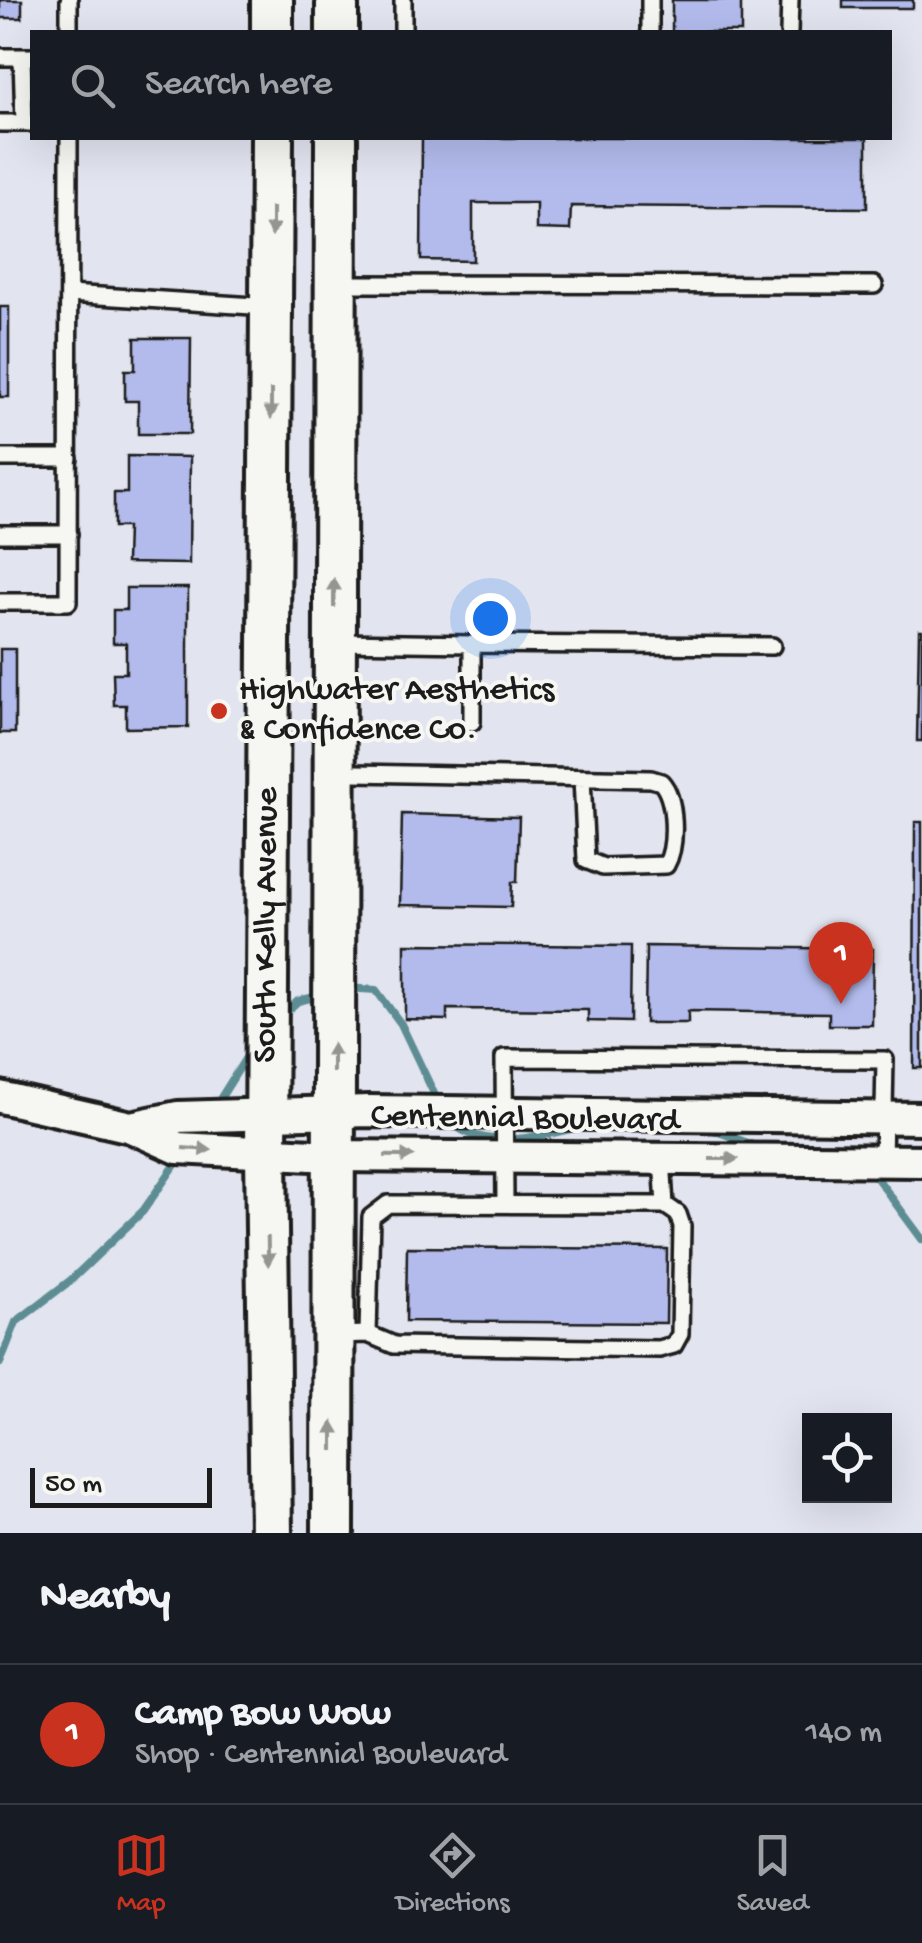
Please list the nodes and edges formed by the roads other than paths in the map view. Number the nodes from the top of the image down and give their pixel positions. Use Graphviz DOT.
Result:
graph roads {
  1 [pos="69,0"];
  2 [pos="272,0"];
  3 [pos="337,0"];
  4 [pos="403,0"];
  5 [pos="650,0"];
  6 [pos="790,0"];
  7 [pos="69,30"];
  8 [pos="272,30"];
  9 [pos="337,30"];
  10 [pos="403,30"];
  11 [pos="650,30"];
  12 [pos="789,30"];
  13 [pos="0,57"];
  14 [pos="27,57"];
  15 [pos="0,123"];
  16 [pos="28,123"];
  17 [pos="69,140"];
  18 [pos="272,140"];
  19 [pos="336,140"];
  20 [pos="334,284"];
  21 [pos="874,285"];
  22 [pos="69,294"];
  23 [pos="272,307"];
  24 [pos="0,458"];
  25 [pos="69,458"];
  26 [pos="0,534"];
  27 [pos="69,534"];
  28 [pos="0,602"];
  29 [pos="334,642"];
  30 [pos="472,644"];
  31 [pos="772,646"];
  32 [pos="472,722"];
  33 [pos="334,774"];
  34 [pos="582,778"];
  35 [pos="0,1098"];
  36 [pos="332,1112"];
  37 [pos="505,1113"];
  38 [pos="884,1117"];
  39 [pos="922,1118"];
  40 [pos="267,1134"];
  41 [pos="332,1156"];
  42 [pos="505,1158"];
  43 [pos="662,1159"];
  44 [pos="883,1160"];
  45 [pos="922,1161"];
  46 [pos="505,1204"];
  47 [pos="665,1205"];
  48 [pos="351,1335"];
  49 [pos="271,1533"];
  50 [pos="334,1533"];
  1 -- 7 [label="lane"];
  2 -- 8 [label="main road"];
  3 -- 9 [label="main road"];
  4 -- 10 [label="lane"];
  5 -- 11 [label="lane"];
  6 -- 12 [label="lane"];
  13 -- 14 [label="lane"];
  14 -- 16 [label="lane"];
  15 -- 16 [label="lane"];
  17 -- 22 [label="lane"];
  18 -- 23 [label="main road, South Kelly Avenue, one-way"];
  19 -- 20 [label="main road, South Kelly Avenue"];
  20 -- 21 [label="lane"];
  20 -- 23 [label="main road"];
  29 -- 20 [label="main road, South Kelly Avenue, one-way"];
  22 -- 23 [label="lane"];
  22 -- 25 [label="lane"];
  23 -- 40 [label="main road, South Kelly Avenue, one-way"];
  24 -- 25 [label="lane"];
  25 -- 27 [label="lane"];
  26 -- 27 [label="lane"];
  27 -- 28 [label="lane"];
  29 -- 30 [label="lane"];
  29 -- 33 [label="main road, South Kelly Avenue"];
  30 -- 31 [label="lane"];
  30 -- 32 [label="lane"];
  33 -- 34 [label="lane"];
  36 -- 33 [label="main road, South Kelly Avenue, one-way"];
  34 -- 34 [label="lane"];
  35 -- 40 [label="street, Centennial Boulevard"];
  36 -- 37 [label="street, Centennial Boulevard"];
  36 -- 40 [label="street, Centennial Boulevard"];
  36 -- 41 [label="main road, South Kelly Avenue"];
  37 -- 38 [label="street, Centennial Boulevard"];
  37 -- 38 [label="lane"];
  37 -- 42 [label="lane"];
  38 -- 39 [label="street, Centennial Boulevard"];
  38 -- 44 [label="lane"];
  40 -- 41 [label="street, Centennial Boulevard"];
  40 -- 49 [label="main road, South Kelly Avenue, one-way"];
  41 -- 42 [label="street, Centennial Boulevard, one-way"];
  41 -- 48 [label="main road, South Kelly Avenue"];
  42 -- 43 [label="street, Centennial Boulevard"];
  42 -- 46 [label="lane"];
  43 -- 44 [label="street, Centennial Boulevard, one-way"];
  43 -- 47 [label="lane"];
  44 -- 45 [label="street, Centennial Boulevard"];
  46 -- 47 [label="lane"];
  46 -- 48 [label="lane"];
  47 -- 48 [label="lane"];
  50 -- 48 [label="main road, South Kelly Avenue, one-way"];
}
